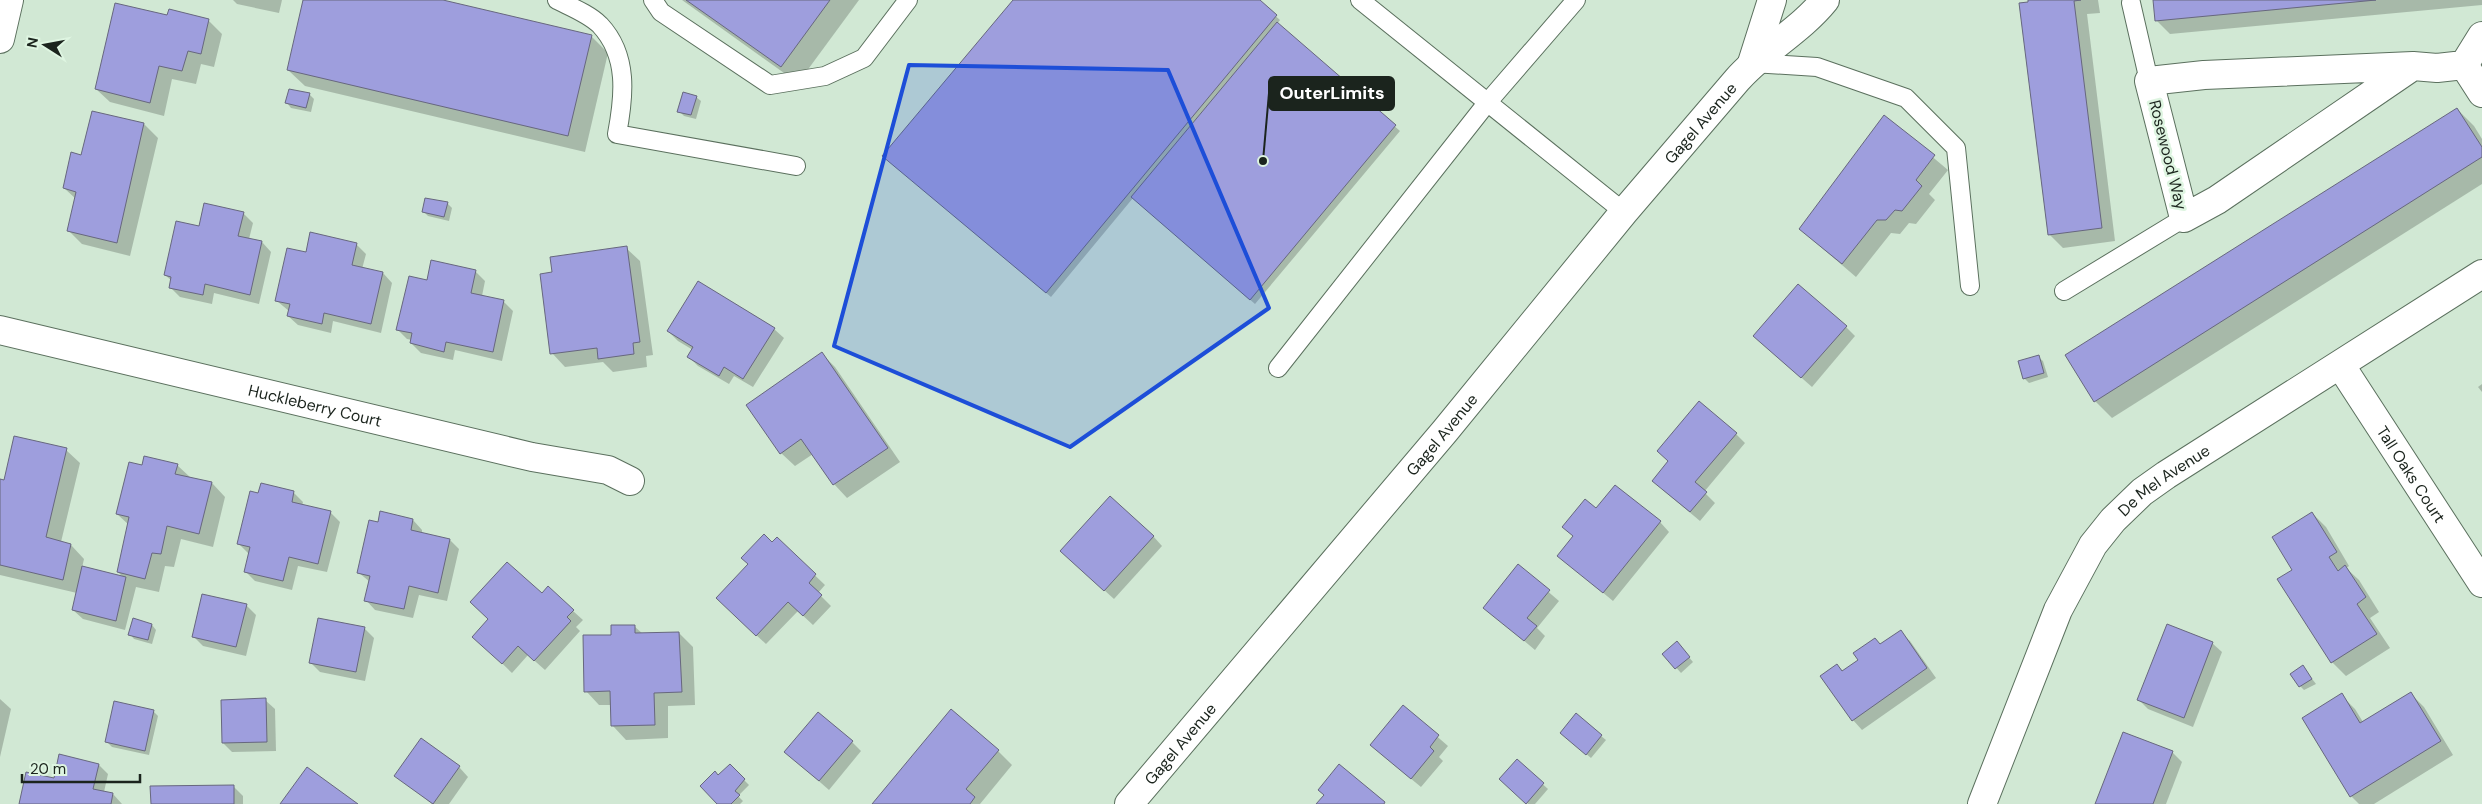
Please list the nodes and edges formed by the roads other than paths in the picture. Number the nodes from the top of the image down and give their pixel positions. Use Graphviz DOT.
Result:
graph roads {
  1 [pos="9,0"];
  2 [pos="557,0"];
  3 [pos="653,0"];
  4 [pos="908,0"];
  5 [pos="1360,0"];
  6 [pos="1576,0"];
  7 [pos="1772,0"];
  8 [pos="1825,0"];
  9 [pos="2131,4"];
  10 [pos="2482,36"];
  11 [pos="0,39"];
  12 [pos="1752,63"];
  13 [pos="2464,65"];
  14 [pos="2413,66"];
  15 [pos="2150,80"];
  16 [pos="2482,93"];
  17 [pos="1487,103"];
  18 [pos="796,166"];
  19 [pos="1624,212"];
  20 [pos="2184,218"];
  21 [pos="2482,274"];
  22 [pos="1970,286"];
  23 [pos="2064,291"];
  24 [pos="0,330"];
  25 [pos="2341,366"];
  26 [pos="1278,368"];
  27 [pos="630,481"];
  28 [pos="2482,582"];
  29 [pos="1129,804"];
  30 [pos="1982,804"];
  1 -- 11 [label="street"];
  2 -- 18 [label="lane"];
  3 -- 4 [label="lane"];
  5 -- 17 [label="lane"];
  6 -- 17 [label="lane"];
  7 -- 12 [label="street, Gagel Avenue"];
  8 -- 12 [label="street, Gagel Avenue"];
  9 -- 15 [label="lane"];
  10 -- 13 [label="street"];
  12 -- 19 [label="street, Gagel Avenue"];
  12 -- 22 [label="lane"];
  13 -- 14 [label="street, Rosewood Way"];
  13 -- 16 [label="street"];
  14 -- 15 [label="street, Rosewood Way"];
  14 -- 20 [label="street, Rosewood Way"];
  15 -- 20 [label="street, Rosewood Way"];
  17 -- 19 [label="lane"];
  17 -- 26 [label="lane"];
  19 -- 29 [label="street, Gagel Avenue"];
  20 -- 23 [label="lane"];
  21 -- 25 [label="street, De Mel Avenue"];
  24 -- 27 [label="street, Huckleberry Court"];
  25 -- 28 [label="street, Tall Oaks Court"];
  25 -- 30 [label="street, De Mel Avenue"];
}
